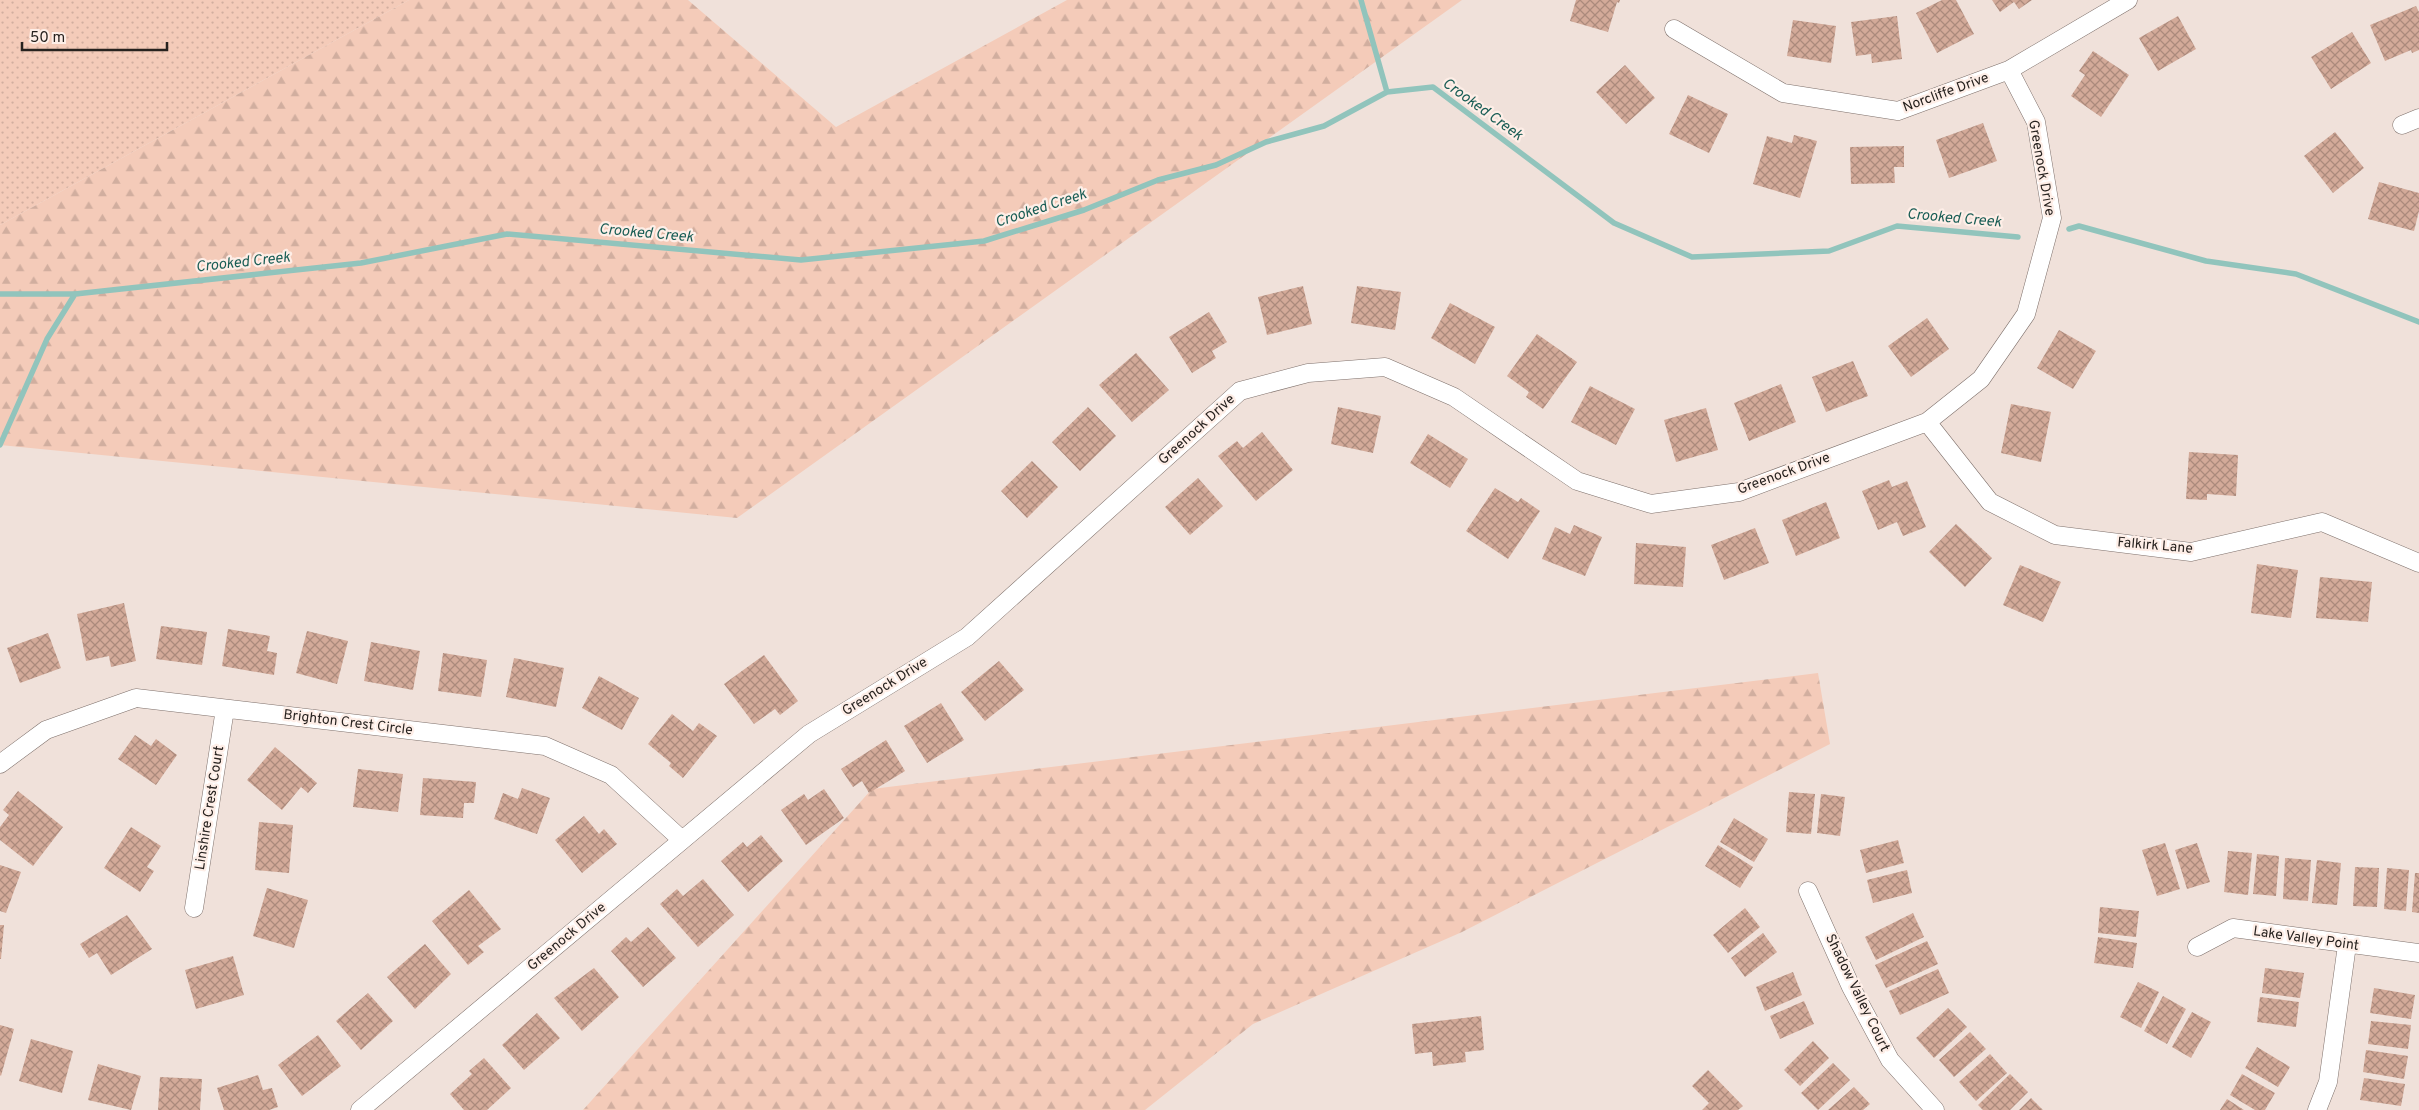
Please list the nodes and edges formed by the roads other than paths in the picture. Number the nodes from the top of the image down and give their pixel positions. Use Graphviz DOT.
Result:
graph roads {
  1 [pos="2128,0"];
  2 [pos="1674,29"];
  3 [pos="2009,70"];
  4 [pos="2419,118"];
  5 [pos="2402,126"];
  6 [pos="1927,422"];
  7 [pos="2419,563"];
  8 [pos="226,708"];
  9 [pos="0,764"];
  10 [pos="682,840"];
  11 [pos="1808,891"];
  12 [pos="194,908"];
  13 [pos="2347,945"];
  14 [pos="2197,947"];
  15 [pos="2419,953"];
  16 [pos="360,1110"];
  17 [pos="1935,1110"];
  18 [pos="2317,1110"];
  1 -- 3 [label="street, Norcliffe Drive"];
  2 -- 3 [label="street, Norcliffe Drive"];
  3 -- 6 [label="street, Greenock Drive"];
  4 -- 5 [label="street"];
  6 -- 7 [label="street, Falkirk Lane"];
  6 -- 10 [label="street, Greenock Drive"];
  8 -- 9 [label="street, Brighton Crest Circle"];
  8 -- 10 [label="street, Brighton Crest Circle"];
  8 -- 12 [label="street, Linshire Crest Court"];
  10 -- 16 [label="street, Greenock Drive"];
  11 -- 17 [label="street, Shadow Valley Court"];
  13 -- 14 [label="street, Lake Valley Point"];
  13 -- 15 [label="street, Lake Valley Point"];
  13 -- 18 [label="street"];
}
